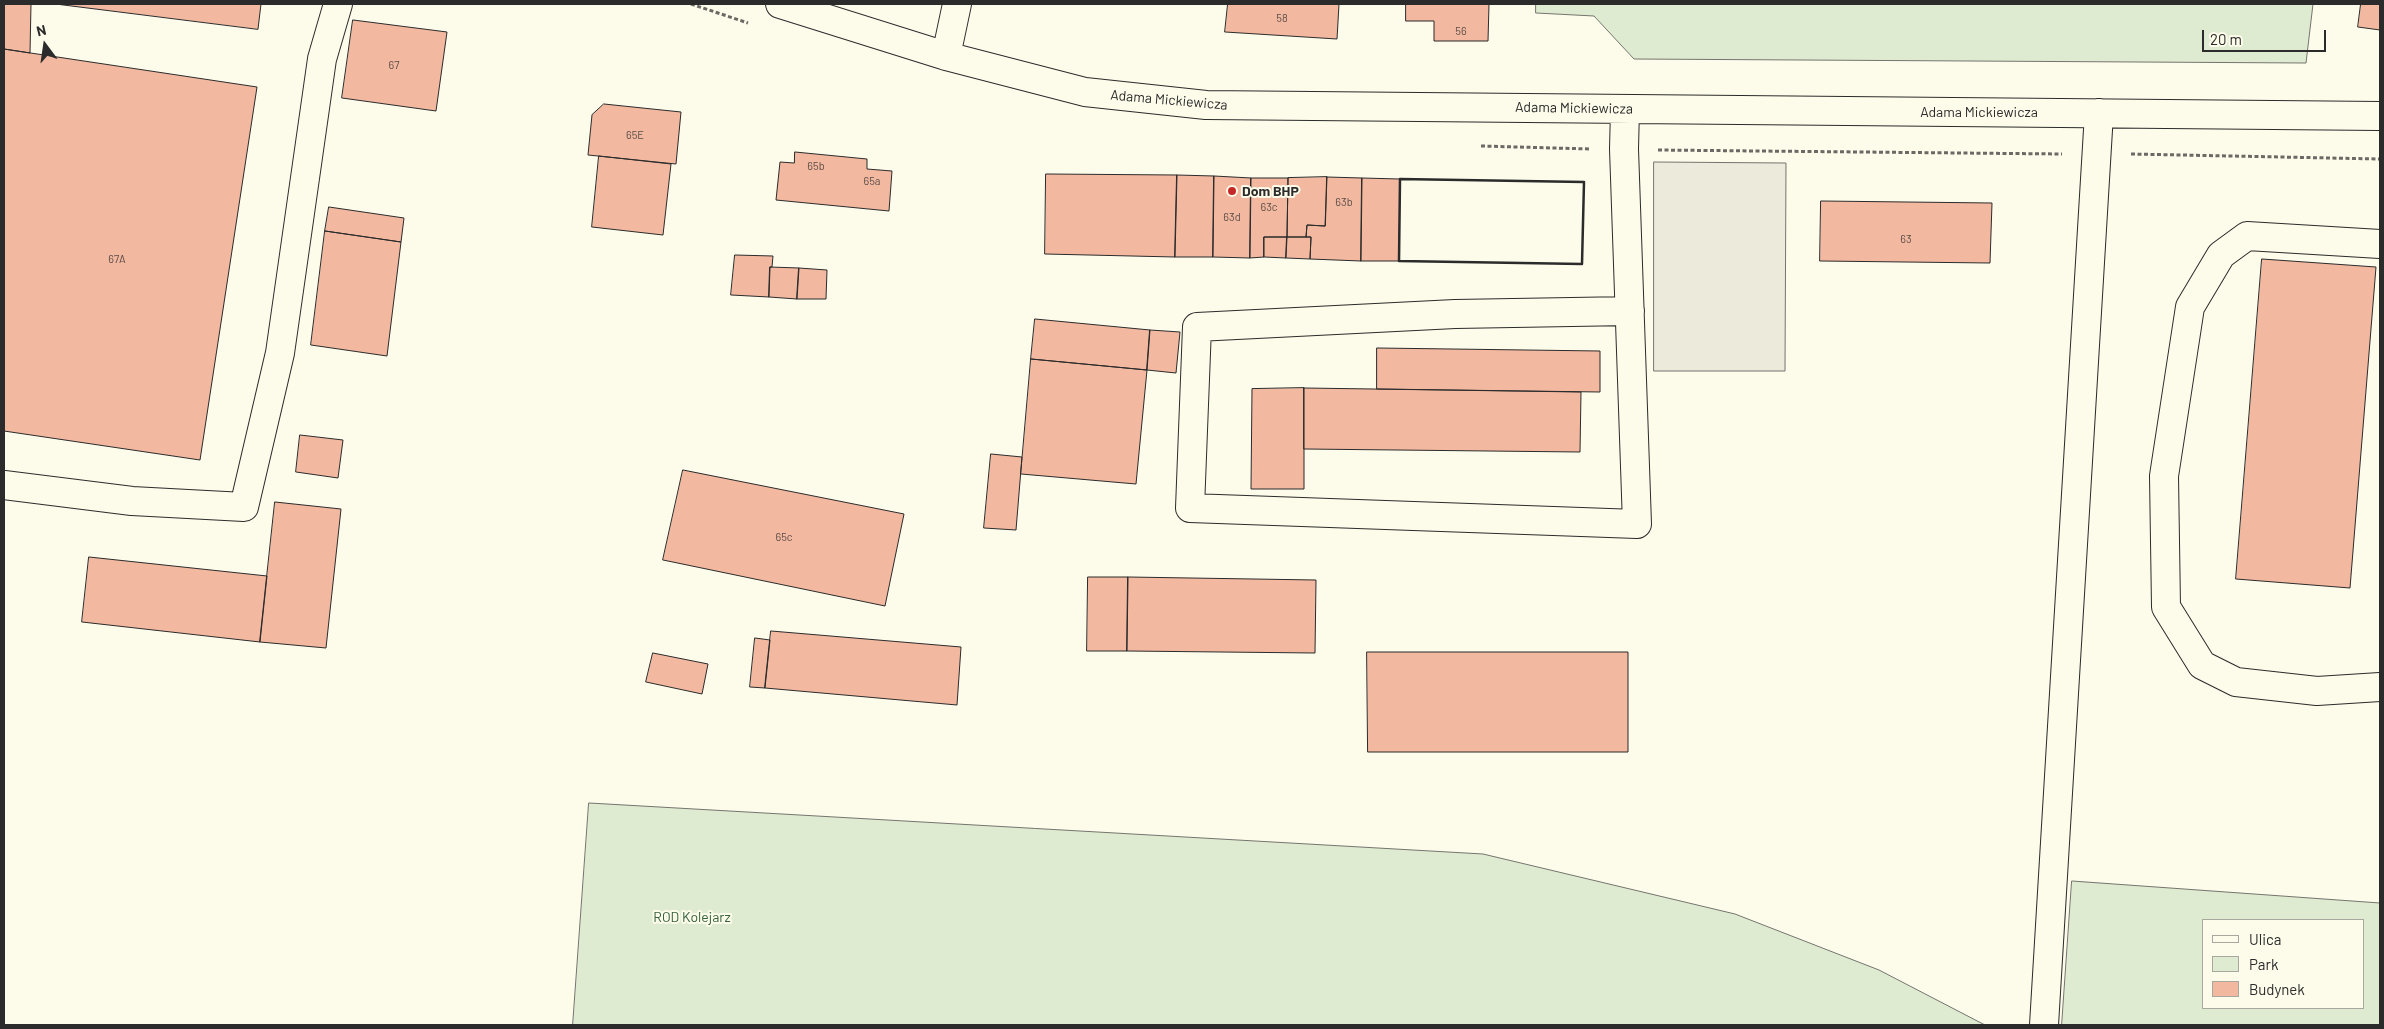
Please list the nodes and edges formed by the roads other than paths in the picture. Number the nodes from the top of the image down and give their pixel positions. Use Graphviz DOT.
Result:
graph roads {
  1 [pos="338,4"];
  2 [pos="780,4"];
  3 [pos="958,4"];
  4 [pos="946,56"];
  5 [pos="1625,109"];
  6 [pos="2099,113"];
  7 [pos="2380,116"];
  8 [pos="2380,244"];
  9 [pos="1630,311"];
  10 [pos="4,485"];
  11 [pos="2380,687"];
  12 [pos="2044,1025"];
  1 -- 10 [label="street"];
  2 -- 4 [label="street, Adama Mickiewicza"];
  3 -- 4 [label="street"];
  4 -- 5 [label="street, Adama Mickiewicza"];
  5 -- 6 [label="street, Adama Mickiewicza"];
  5 -- 9 [label="street"];
  6 -- 7 [label="street, Adama Mickiewicza"];
  6 -- 12 [label="street"];
  8 -- 11 [label="street"];
  9 -- 9 [label="street"];
}
